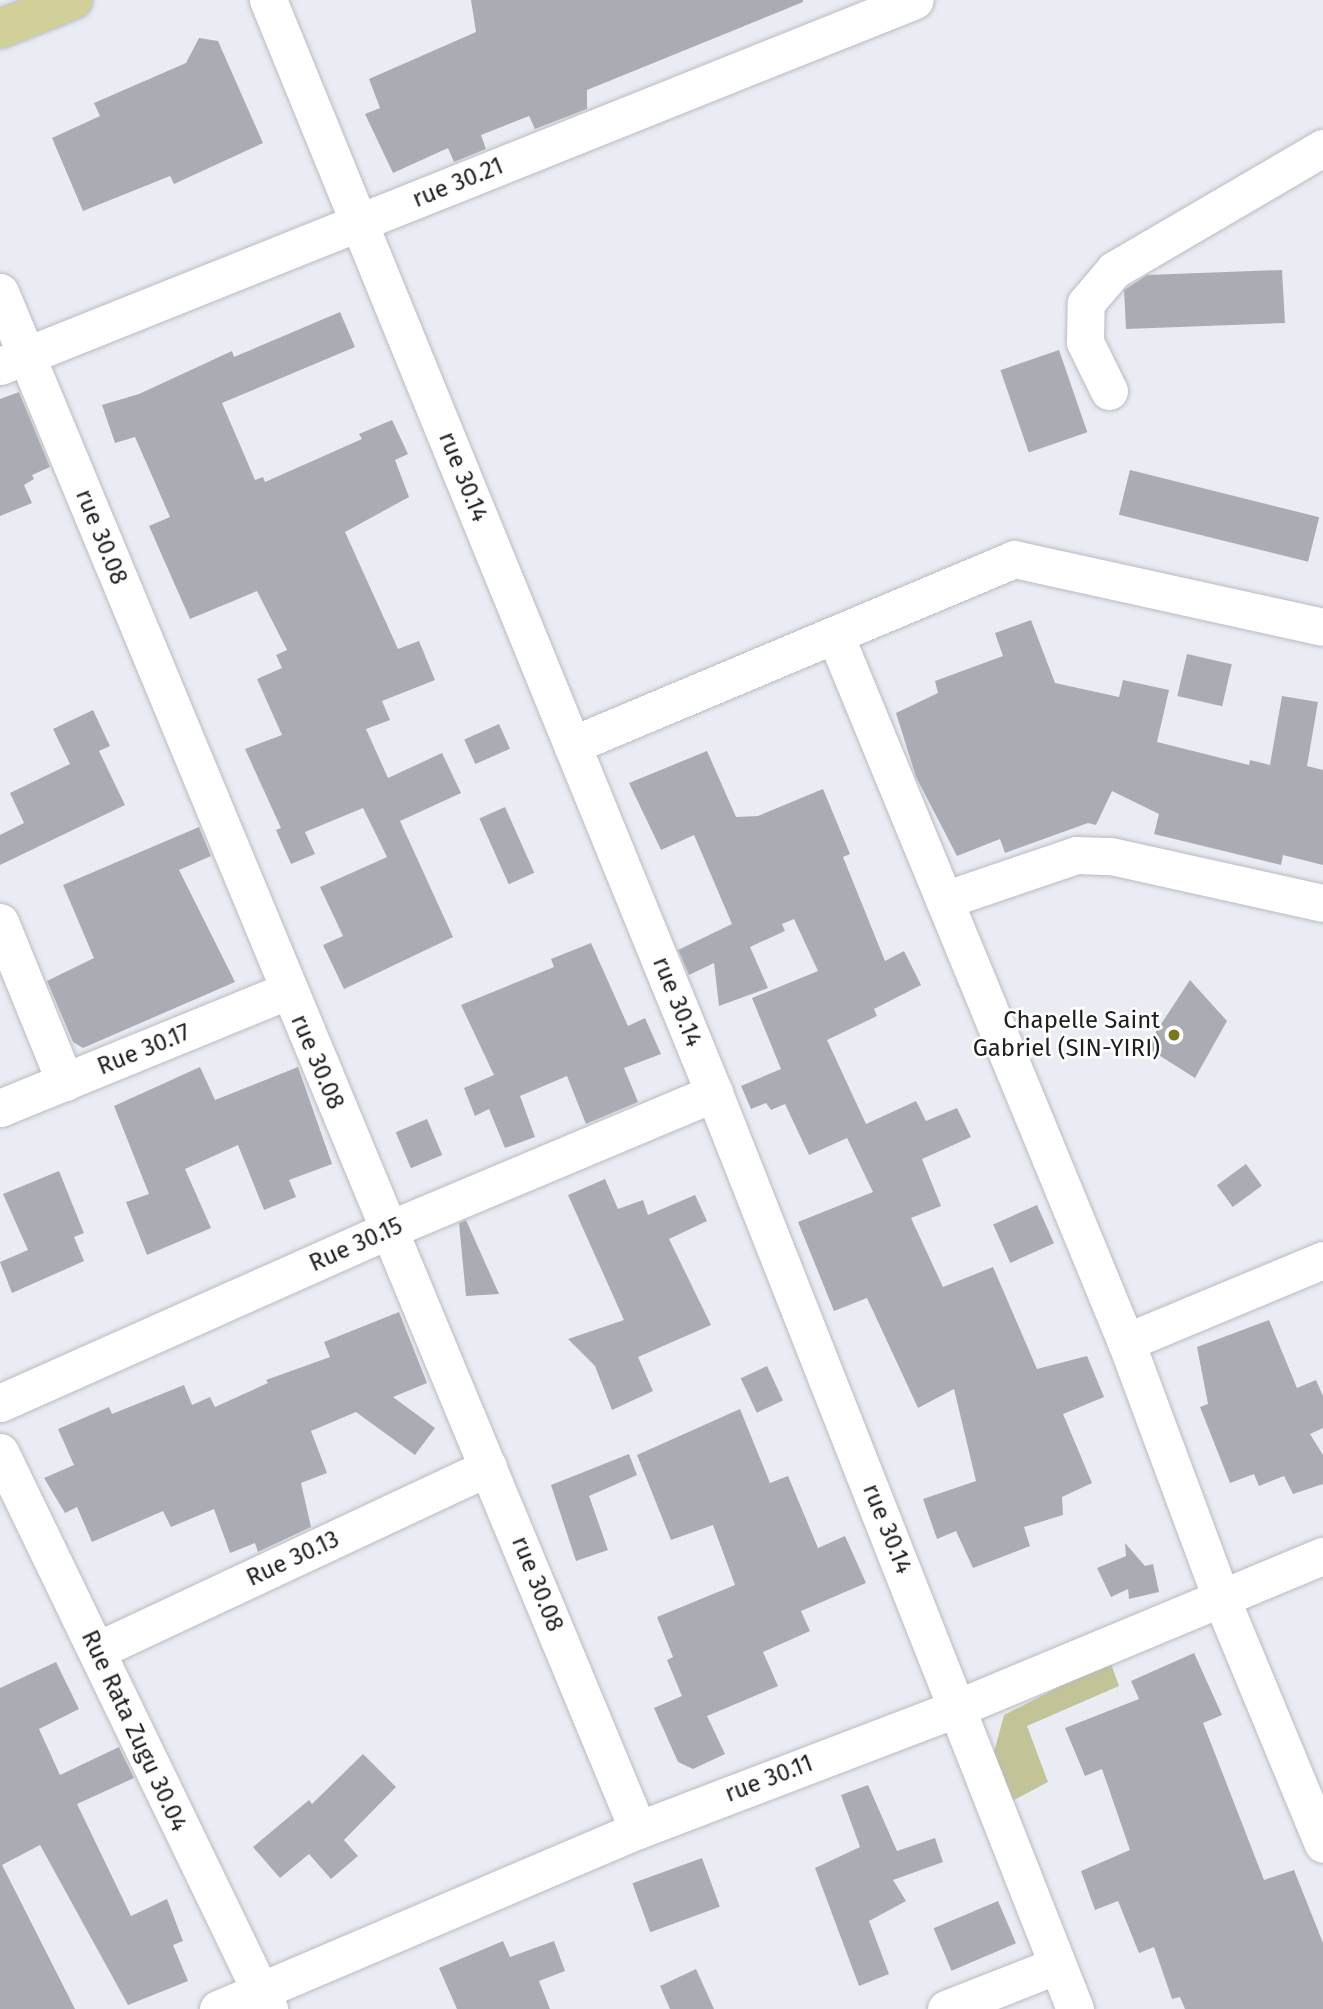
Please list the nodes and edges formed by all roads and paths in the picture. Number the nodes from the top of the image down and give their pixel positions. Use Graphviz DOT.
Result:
graph roads {
  1 [pos="73,0"];
  2 [pos="268,0"];
  3 [pos="915,0"];
  4 [pos="0,29"];
  5 [pos="1323,148"];
  6 [pos="359,223"];
  7 [pos="0,292"];
  8 [pos="13,361"];
  9 [pos="1109,391"];
  10 [pos="1323,627"];
  11 [pos="835,635"];
  12 [pos="572,745"];
  13 [pos="944,900"];
  14 [pos="1323,903"];
  15 [pos="0,922"];
  16 [pos="287,991"];
  17 [pos="65,1082"];
  18 [pos="714,1093"];
  19 [pos="0,1108"];
  20 [pos="388,1230"];
  21 [pos="1323,1260"];
  22 [pos="1126,1342"];
  23 [pos="0,1403"];
  24 [pos="0,1452"];
  25 [pos="488,1467"];
  26 [pos="1323,1556"];
  27 [pos="1221,1598"];
  28 [pos="98,1650"];
  29 [pos="957,1708"];
  30 [pos="638,1830"];
  31 [pos="1323,1844"];
  32 [pos="1055,1966"];
  33 [pos="264,1999"];
  34 [pos="218,2009"];
  35 [pos="946,2009"];
  36 [pos="1076,2009"];
  1 -- 4 [label="main road"];
  2 -- 6 [label="street, rue 30.14"];
  3 -- 6 [label="street, rue 30.21"];
  5 -- 9 [label="street"];
  6 -- 8 [label="street, rue 30.21"];
  6 -- 12 [label="street, rue 30.14"];
  7 -- 8 [label="street, rue 30.08"];
  8 -- 16 [label="street, rue 30.08"];
  10 -- 11 [label="street"];
  11 -- 12 [label="street"];
  11 -- 13 [label="street"];
  12 -- 18 [label="street, rue 30.14"];
  13 -- 14 [label="street"];
  13 -- 22 [label="street"];
  15 -- 17 [label="street"];
  16 -- 17 [label="street, Rue 30.17"];
  16 -- 20 [label="street, rue 30.08"];
  17 -- 19 [label="street, Rue 30.17"];
  18 -- 20 [label="street, Rue 30.15"];
  18 -- 29 [label="street, rue 30.14"];
  20 -- 23 [label="street, Rue 30.15"];
  20 -- 25 [label="street, rue 30.08"];
  21 -- 22 [label="street"];
  22 -- 27 [label="street"];
  24 -- 28 [label="street, Rue Rata Zugu 30.04"];
  25 -- 28 [label="street, Rue 30.13"];
  25 -- 30 [label="street, rue 30.08"];
  26 -- 27 [label="street, rue 30.11"];
  27 -- 29 [label="street, rue 30.11"];
  27 -- 31 [label="street"];
  28 -- 33 [label="street, Rue Rata Zugu 30.04"];
  29 -- 30 [label="street, rue 30.11"];
  29 -- 32 [label="street, rue 30.14"];
  30 -- 33 [label="street, rue 30.11"];
  32 -- 35 [label="street"];
  32 -- 36 [label="street, rue 30.14"];
  33 -- 34 [label="street, rue 30.11"];
}
